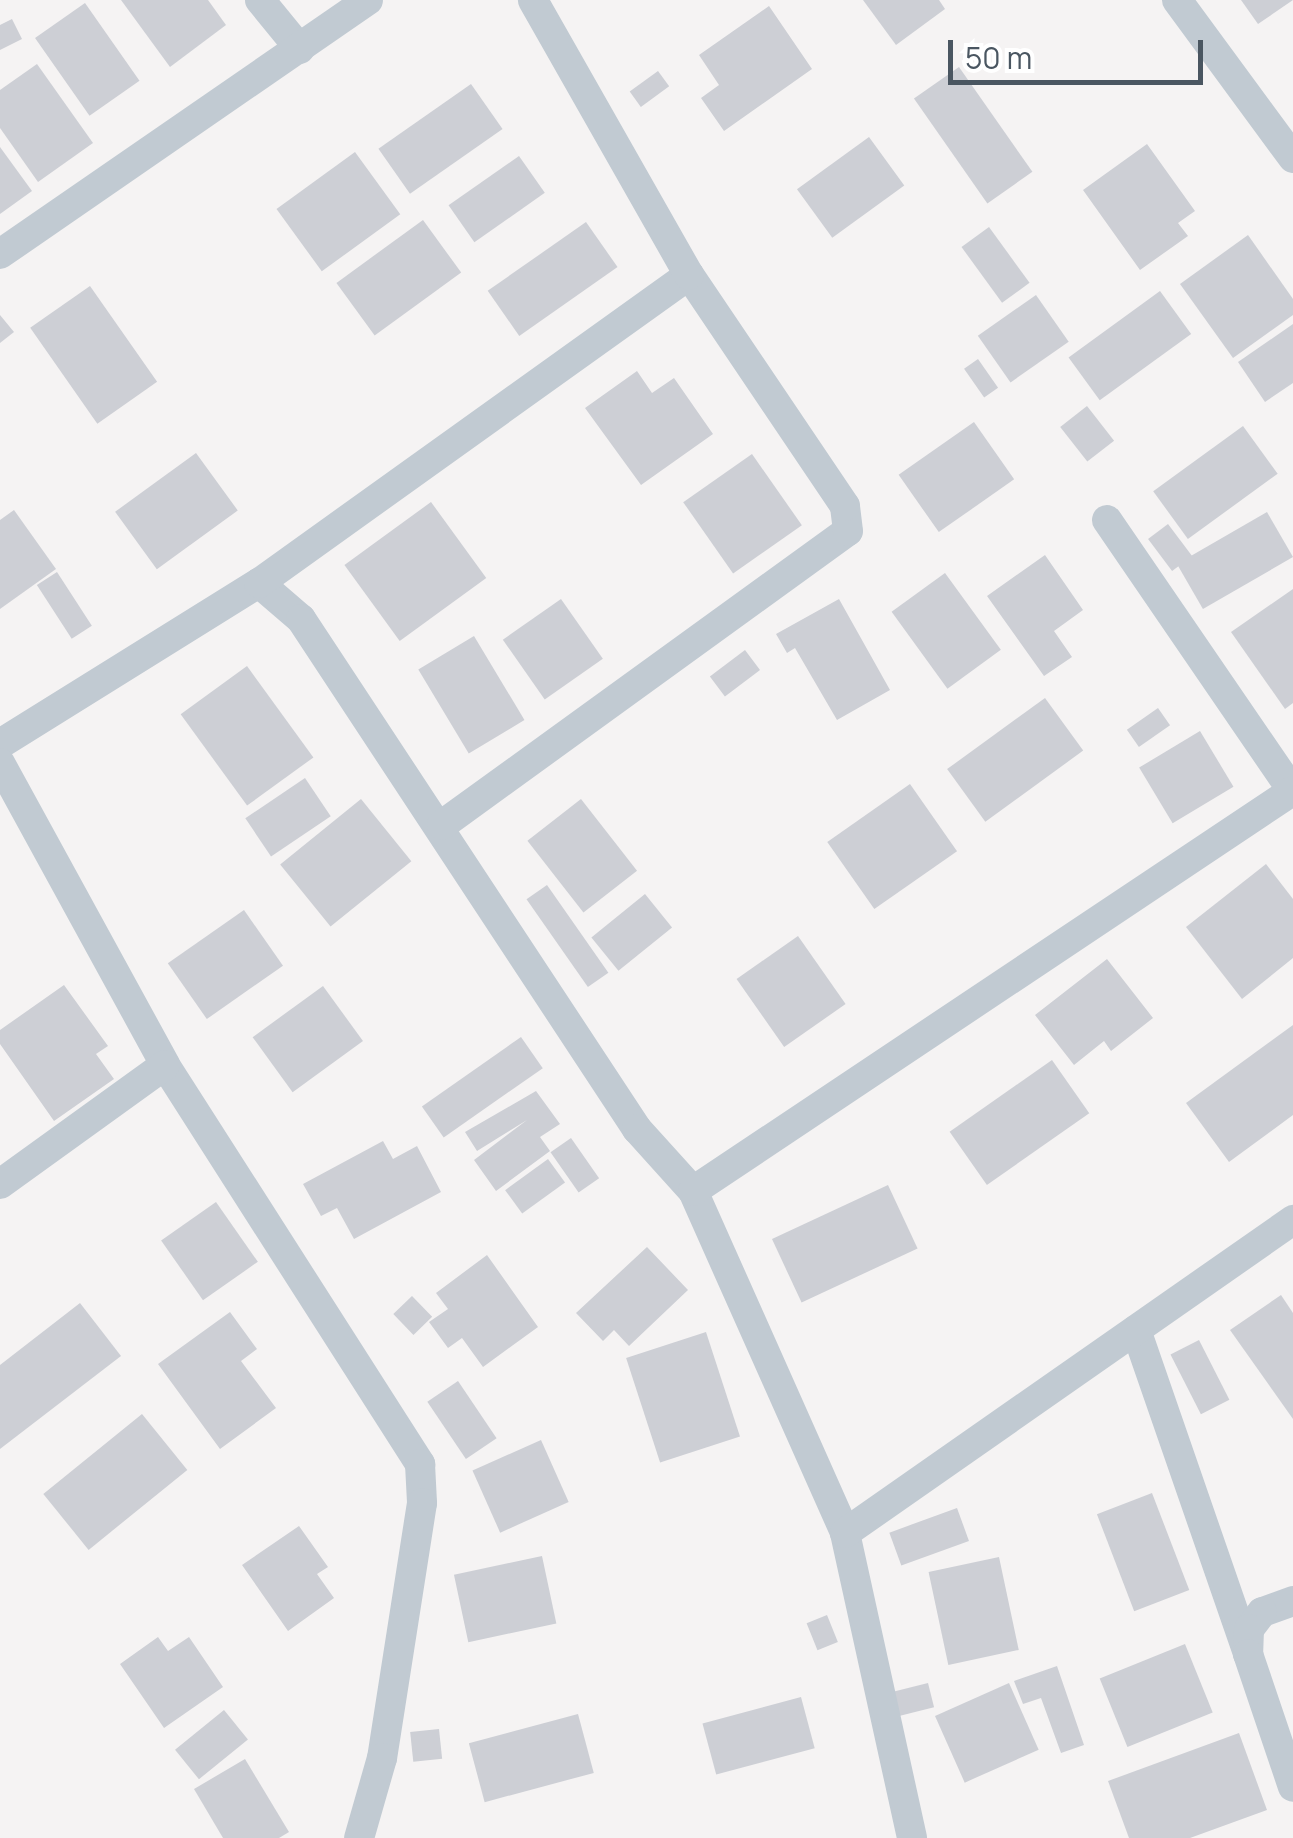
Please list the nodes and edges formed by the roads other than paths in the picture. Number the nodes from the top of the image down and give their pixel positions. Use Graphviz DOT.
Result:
graph roads {
  1 [pos="260,0"];
  2 [pos="368,0"];
  3 [pos="532,0"];
  4 [pos="1176,0"];
  5 [pos="300,49"];
  6 [pos="1293,158"];
  7 [pos="0,254"];
  8 [pos="689,274"];
  9 [pos="1106,520"];
  10 [pos="292,560"];
  11 [pos="260,584"];
  12 [pos="301,618"];
  13 [pos="0,744"];
  14 [pos="0,763"];
  15 [pos="1292,792"];
  16 [pos="442,825"];
  17 [pos="165,1065"];
  18 [pos="0,1184"];
  19 [pos="693,1191"];
  20 [pos="1293,1220"];
  21 [pos="1136,1330"];
  22 [pos="846,1533"];
  23 [pos="1293,1601"];
  24 [pos="1248,1654"];
  25 [pos="1293,1787"];
  26 [pos="359,1838"];
  27 [pos="912,1838"];
  1 -- 5 [label="street"];
  2 -- 5 [label="street"];
  3 -- 8 [label="street"];
  4 -- 6 [label="street"];
  5 -- 7 [label="street"];
  8 -- 10 [label="street"];
  8 -- 16 [label="street"];
  9 -- 15 [label="street"];
  10 -- 11 [label="street"];
  10 -- 12 [label="street"];
  11 -- 12 [label="street"];
  11 -- 13 [label="street"];
  12 -- 16 [label="street"];
  14 -- 17 [label="street"];
  15 -- 19 [label="street"];
  16 -- 19 [label="street"];
  17 -- 18 [label="street"];
  17 -- 26 [label="street"];
  19 -- 22 [label="street"];
  20 -- 21 [label="street"];
  21 -- 22 [label="street"];
  21 -- 24 [label="street"];
  22 -- 27 [label="street"];
  23 -- 24 [label="street"];
  24 -- 25 [label="street"];
}
